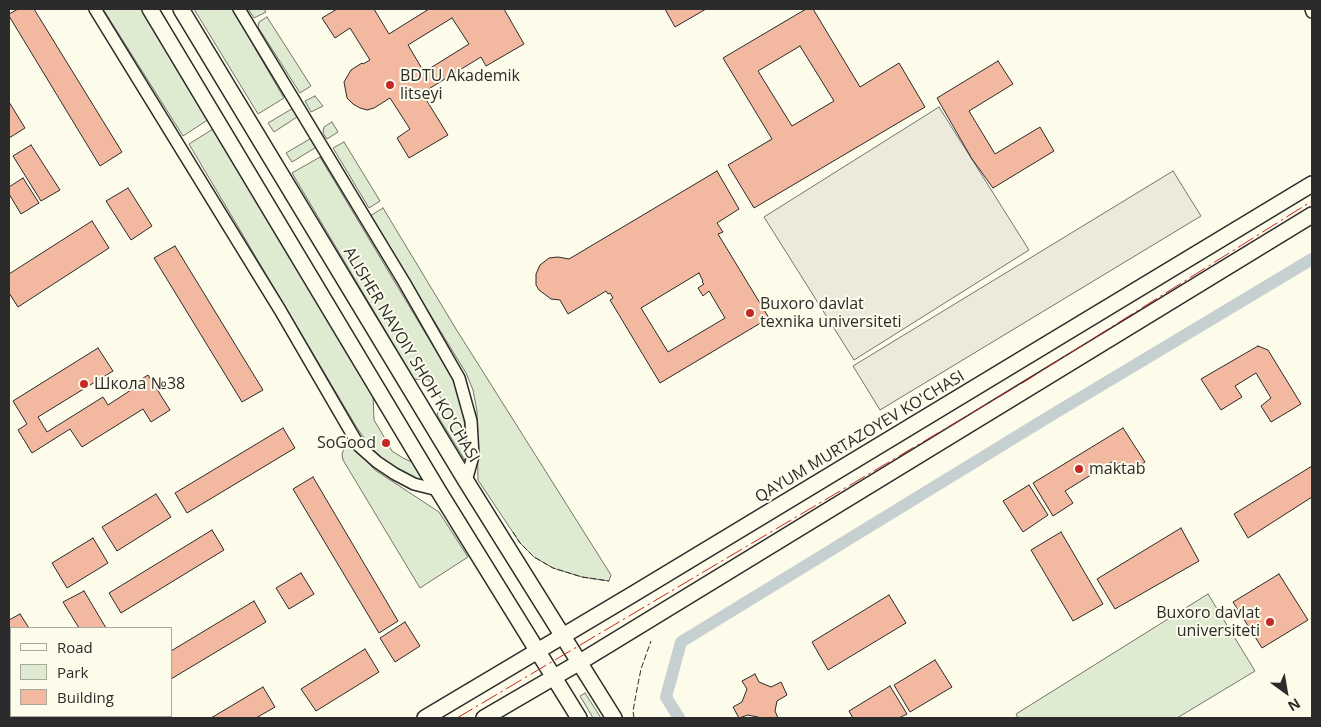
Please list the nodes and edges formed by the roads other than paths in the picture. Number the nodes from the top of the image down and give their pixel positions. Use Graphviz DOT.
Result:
graph roads {
  1 [pos="95,9"];
  2 [pos="150,9"];
  3 [pos="181,9"];
  4 [pos="239,9"];
  5 [pos="1312,184"];
  6 [pos="1278,205"];
  7 [pos="1312,214"];
  8 [pos="1292,227"];
  9 [pos="466,481"];
  10 [pos="438,490"];
  11 [pos="564,636"];
  12 [pos="537,652"];
  13 [pos="580,662"];
  14 [pos="553,679"];
  15 [pos="425,718"];
  16 [pos="484,718"];
  17 [pos="579,718"];
  18 [pos="614,718"];
  1 -- 10 [label="street"];
  2 -- 10 [label="street"];
  3 -- 9 [label="street, ALISHER NAVOIY SHOH KO'CHASI"];
  4 -- 9 [label="street"];
  5 -- 6 [label="street, QAYUM MURTAZOYEV KO'CHASI"];
  6 -- 8 [label="street"];
  6 -- 11 [label="street, QAYUM MURTAZOYEV KO'CHASI"];
  7 -- 8 [label="street"];
  8 -- 13 [label="street"];
  9 -- 11 [label="street, ALISHER NAVOIY SHOH KO'CHASI"];
  10 -- 12 [label="street"];
  11 -- 12 [label="street, QAYUM MURTAZOYEV KO'CHASI"];
  11 -- 13 [label="street, ALISHER NAVOIY SHOH KO'CHASI"];
  12 -- 14 [label="street"];
  12 -- 15 [label="street, QAYUM MURTAZOYEV KO'CHASI"];
  13 -- 14 [label="street"];
  13 -- 18 [label="street, ALISHER NAVOIY SHOH KO'CHASI"];
  14 -- 16 [label="street"];
  14 -- 17 [label="street"];
}
